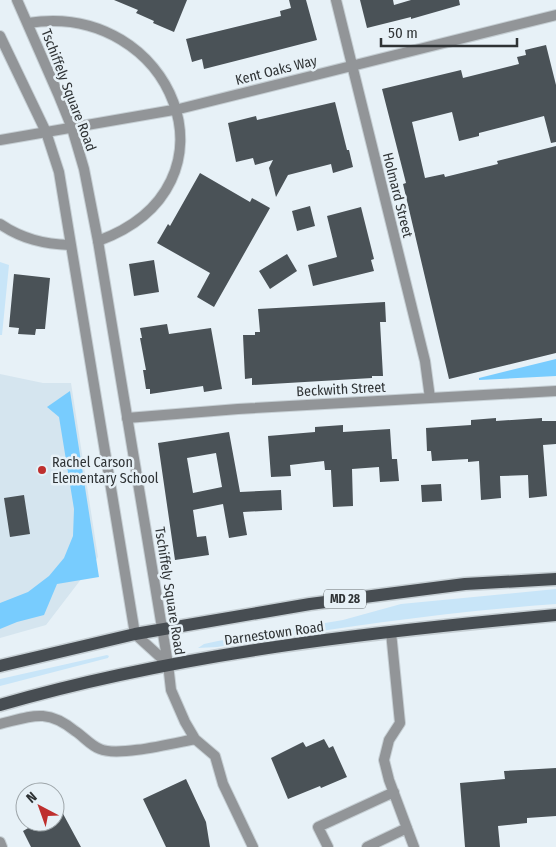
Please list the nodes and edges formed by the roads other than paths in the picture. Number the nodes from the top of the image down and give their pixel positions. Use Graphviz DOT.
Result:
graph roads {
  1 [pos="16,0"];
  2 [pos="336,0"];
  3 [pos="556,15"];
  4 [pos="28,23"];
  5 [pos="0,37"];
  6 [pos="353,66"];
  7 [pos="179,109"];
  8 [pos="72,128"];
  9 [pos="46,132"];
  10 [pos="0,140"];
  11 [pos="0,224"];
  12 [pos="98,241"];
  13 [pos="70,245"];
  14 [pos="556,391"];
  15 [pos="430,398"];
  16 [pos="127,418"];
  17 [pos="556,579"];
  18 [pos="556,615"];
  19 [pos="162,630"];
  20 [pos="391,632"];
  21 [pos="135,634"];
  22 [pos="168,664"];
  23 [pos="0,666"];
  24 [pos="0,705"];
  25 [pos="0,724"];
  26 [pos="195,739"];
  27 [pos="394,792"];
  28 [pos="407,828"];
  29 [pos="0,842"];
  30 [pos="2,847"];
  31 [pos="252,847"];
  32 [pos="328,847"];
  33 [pos="366,847"];
  34 [pos="414,847"];
  1 -- 4 [label="street, Tschiffely Square Road"];
  2 -- 6 [label="street, Holmard Street"];
  3 -- 6 [label="street, Kent Oaks Way"];
  4 -- 7 [label="street"];
  4 -- 8 [label="street, Tschiffely Square Road"];
  5 -- 9 [label="street"];
  6 -- 7 [label="street, Kent Oaks Way"];
  6 -- 15 [label="street, Holmard Street"];
  7 -- 8 [label="street, Kent Oaks Way"];
  7 -- 12 [label="street"];
  8 -- 9 [label="street, Kent Oaks Way"];
  8 -- 12 [label="street, Tschiffely Square Road"];
  9 -- 10 [label="street, Kent Oaks Way"];
  9 -- 13 [label="street"];
  11 -- 13 [label="street"];
  12 -- 16 [label="street, Tschiffely Square Road"];
  13 -- 21 [label="street"];
  14 -- 15 [label="street, Beckwith Street"];
  15 -- 16 [label="street, Beckwith Street"];
  16 -- 19 [label="street, Tschiffely Square Road"];
  17 -- 19 [label="main road, Darnestown Road / MD 28"];
  18 -- 20 [label="main road, Darnestown Road"];
  19 -- 21 [label="main road, Darnestown Road / MD 28"];
  19 -- 22 [label="street, Tschiffely Square Road"];
  20 -- 22 [label="main road, Darnestown Road"];
  20 -- 27 [label="street"];
  21 -- 22 [label="street, Tschiffely Square Road"];
  21 -- 23 [label="main road, Darnestown Road / MD 28"];
  22 -- 24 [label="main road, Darnestown Road"];
  22 -- 26 [label="street"];
  25 -- 26 [label="street"];
  26 -- 31 [label="street"];
  27 -- 28 [label="street"];
  27 -- 32 [label="street"];
  28 -- 33 [label="street"];
  28 -- 34 [label="street"];
  29 -- 30 [label="street"];
}
